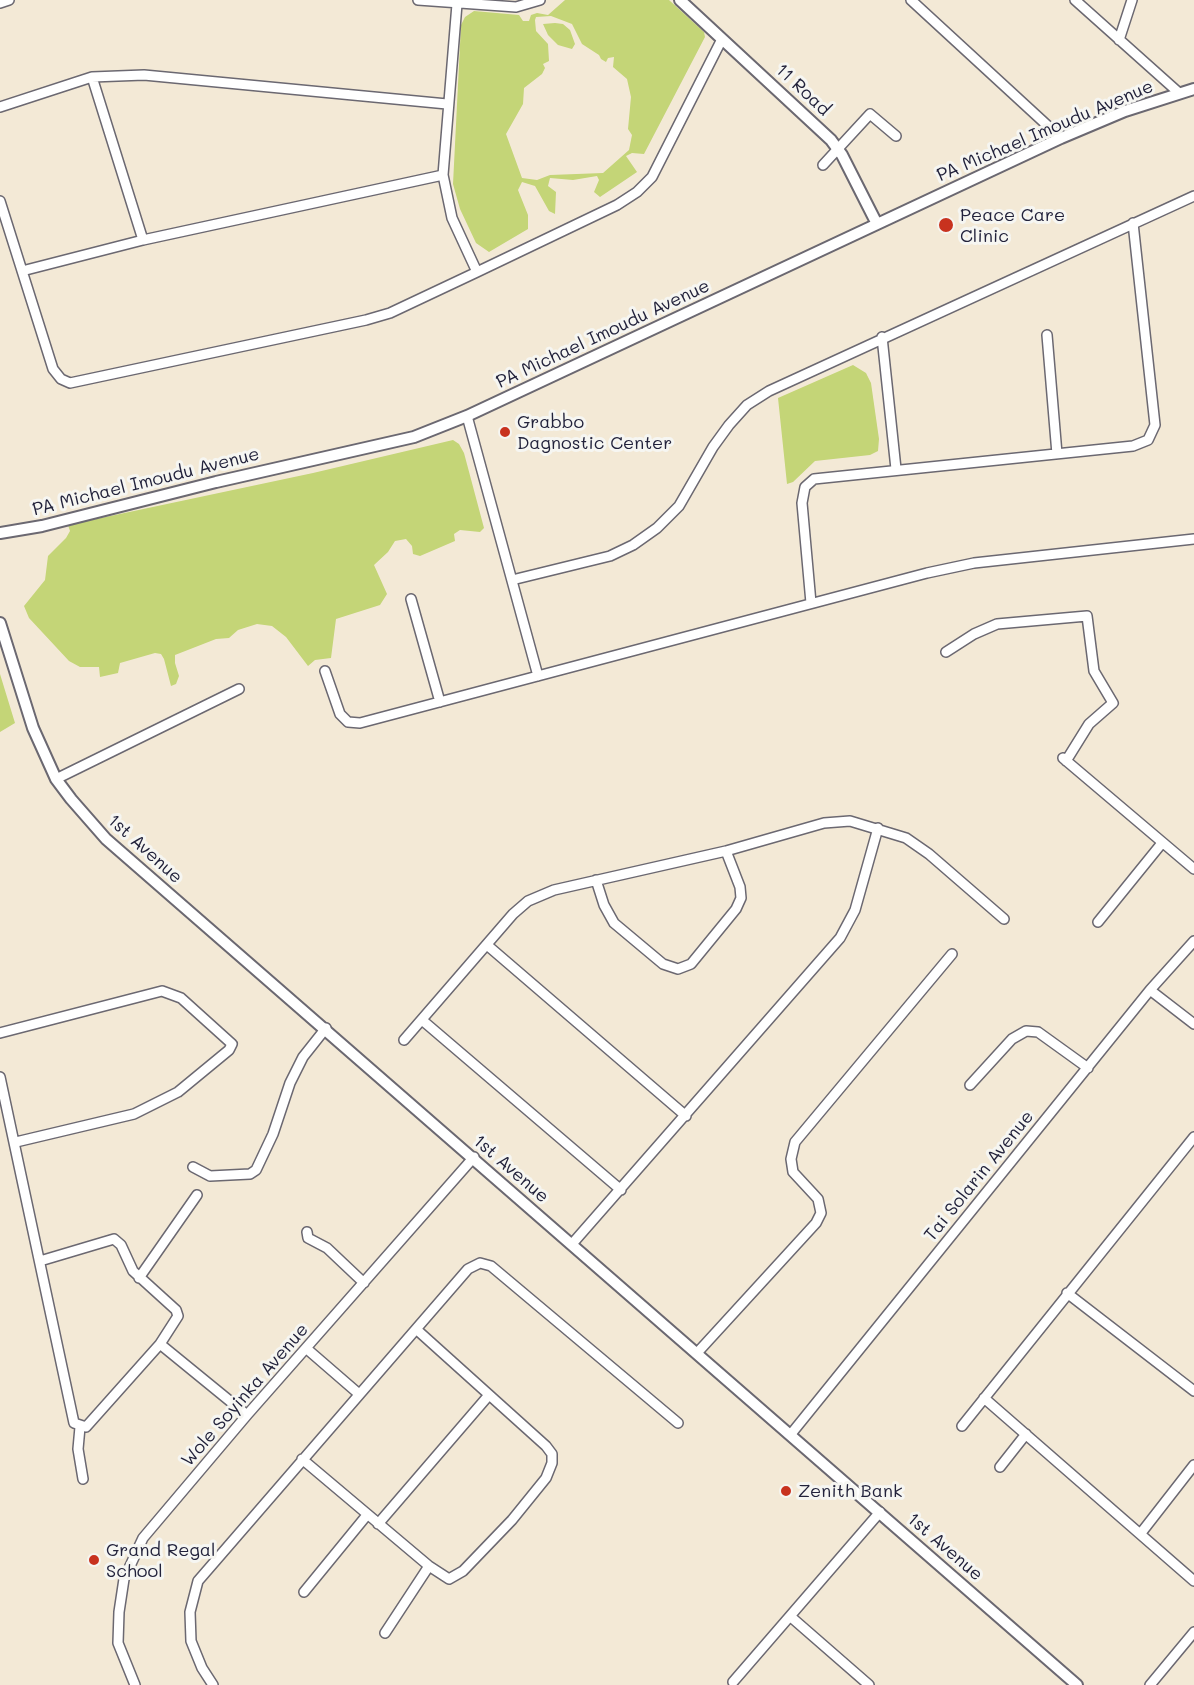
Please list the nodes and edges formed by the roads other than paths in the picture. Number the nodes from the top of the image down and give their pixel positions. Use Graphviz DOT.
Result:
graph roads {
  1 [pos="9,0"];
  2 [pos="418,0"];
  3 [pos="540,0"];
  4 [pos="680,0"];
  5 [pos="911,0"];
  6 [pos="1075,0"];
  7 [pos="1132,0"];
  8 [pos="0,3"];
  9 [pos="457,4"];
  10 [pos="722,39"];
  11 [pos="1119,40"];
  12 [pos="92,77"];
  13 [pos="1194,89"];
  14 [pos="1178,92"];
  15 [pos="447,104"];
  16 [pos="0,107"];
  17 [pos="896,136"];
  18 [pos="1061,138"];
  19 [pos="839,148"];
  20 [pos="823,165"];
  21 [pos="443,175"];
  22 [pos="1194,196"];
  23 [pos="0,201"];
  24 [pos="1133,223"];
  25 [pos="877,224"];
  26 [pos="143,240"];
  27 [pos="22,271"];
  28 [pos="477,272"];
  29 [pos="1047,335"];
  30 [pos="882,337"];
  31 [pos="467,416"];
  32 [pos="1057,454"];
  33 [pos="896,469"];
  34 [pos="0,533"];
  35 [pos="1194,539"];
  36 [pos="512,580"];
  37 [pos="411,599"];
  38 [pos="811,603"];
  39 [pos="0,623"];
  40 [pos="946,652"];
  41 [pos="325,671"];
  42 [pos="538,676"];
  43 [pos="238,689"];
  44 [pos="440,702"];
  45 [pos="56,778"];
  46 [pos="878,828"];
  47 [pos="1162,843"];
  48 [pos="726,851"];
  49 [pos="1194,869"];
  50 [pos="596,880"];
  51 [pos="1004,919"];
  52 [pos="1098,922"];
  53 [pos="1194,941"];
  54 [pos="487,945"];
  55 [pos="952,954"];
  56 [pos="1150,990"];
  57 [pos="422,1020"];
  58 [pos="1194,1024"];
  59 [pos="326,1028"];
  60 [pos="0,1033"];
  61 [pos="404,1040"];
  62 [pos="1088,1068"];
  63 [pos="0,1077"];
  64 [pos="970,1085"];
  65 [pos="686,1116"];
  66 [pos="16,1142"];
  67 [pos="1193,1142"];
  68 [pos="474,1158"];
  69 [pos="193,1167"];
  70 [pos="621,1190"];
  71 [pos="197,1195"];
  72 [pos="308,1232"];
  73 [pos="572,1244"];
  74 [pos="40,1261"];
  75 [pos="139,1278"];
  76 [pos="364,1283"];
  77 [pos="1067,1293"];
  78 [pos="416,1329"];
  79 [pos="160,1344"];
  80 [pos="307,1349"];
  81 [pos="697,1353"];
  82 [pos="1194,1391"];
  83 [pos="359,1394"];
  84 [pos="489,1395"];
  85 [pos="984,1398"];
  86 [pos="247,1415"];
  87 [pos="678,1423"];
  88 [pos="962,1426"];
  89 [pos="80,1427"];
  90 [pos="790,1434"];
  91 [pos="1026,1434"];
  92 [pos="302,1459"];
  93 [pos="1194,1465"];
  94 [pos="1000,1467"];
  95 [pos="83,1479"];
  96 [pos="880,1512"];
  97 [pos="367,1515"];
  98 [pos="378,1524"];
  99 [pos="1141,1533"];
  100 [pos="429,1566"];
  101 [pos="1194,1581"];
  102 [pos="304,1592"];
  103 [pos="790,1617"];
  104 [pos="1194,1632"];
  105 [pos="385,1633"];
  106 [pos="733,1682"];
  107 [pos="135,1685"];
  108 [pos="213,1685"];
  109 [pos="869,1685"];
  110 [pos="1077,1685"];
  111 [pos="1150,1685"];
  1 -- 8 [label="street"];
  2 -- 9 [label="street"];
  3 -- 9 [label="street"];
  4 -- 10 [label="street, 11 Road"];
  5 -- 18 [label="street"];
  6 -- 11 [label="street"];
  7 -- 11 [label="street"];
  9 -- 15 [label="street"];
  10 -- 19 [label="street, 11 Road"];
  10 -- 28 [label="street"];
  11 -- 14 [label="street"];
  12 -- 15 [label="street"];
  12 -- 16 [label="street"];
  12 -- 26 [label="street"];
  13 -- 14 [label="street, PA Michael Imoudu Avenue"];
  14 -- 18 [label="street, PA Michael Imoudu Avenue"];
  15 -- 21 [label="street"];
  17 -- 19 [label="street"];
  18 -- 25 [label="street, PA Michael Imoudu Avenue"];
  19 -- 20 [label="street"];
  19 -- 25 [label="street, 11 Road"];
  21 -- 26 [label="street"];
  21 -- 28 [label="street"];
  22 -- 24 [label="street"];
  23 -- 27 [label="street"];
  24 -- 30 [label="street"];
  24 -- 32 [label="street"];
  25 -- 31 [label="street, PA Michael Imoudu Avenue"];
  26 -- 27 [label="street"];
  27 -- 28 [label="street"];
  29 -- 32 [label="street"];
  30 -- 33 [label="street"];
  30 -- 36 [label="street"];
  31 -- 34 [label="street, PA Michael Imoudu Avenue"];
  31 -- 36 [label="street"];
  32 -- 33 [label="street"];
  33 -- 38 [label="street"];
  35 -- 38 [label="street"];
  36 -- 42 [label="street"];
  37 -- 44 [label="street"];
  38 -- 42 [label="street"];
  39 -- 45 [label="street, 1st Avenue"];
  40 -- 47 [label="street"];
  41 -- 44 [label="street"];
  42 -- 44 [label="street"];
  43 -- 45 [label="street"];
  45 -- 59 [label="street, 1st Avenue"];
  46 -- 48 [label="street"];
  46 -- 51 [label="street"];
  46 -- 65 [label="street"];
  47 -- 49 [label="street"];
  47 -- 52 [label="street"];
  48 -- 50 [label="street"];
  48 -- 50 [label="street"];
  50 -- 54 [label="street"];
  53 -- 56 [label="street, Tai Solarin Avenue"];
  54 -- 57 [label="street"];
  54 -- 65 [label="street"];
  55 -- 81 [label="street"];
  56 -- 58 [label="street"];
  56 -- 62 [label="street, Tai Solarin Avenue"];
  57 -- 61 [label="street"];
  57 -- 70 [label="street"];
  59 -- 68 [label="street, 1st Avenue"];
  59 -- 69 [label="street"];
  60 -- 66 [label="street"];
  62 -- 64 [label="street"];
  62 -- 90 [label="street, Tai Solarin Avenue"];
  63 -- 66 [label="street"];
  65 -- 70 [label="street"];
  66 -- 74 [label="street"];
  67 -- 77 [label="street"];
  68 -- 73 [label="street, 1st Avenue"];
  68 -- 76 [label="street, Wole Soyinka Avenue"];
  70 -- 73 [label="street"];
  71 -- 75 [label="street"];
  72 -- 76 [label="street"];
  73 -- 81 [label="street, 1st Avenue"];
  74 -- 75 [label="street"];
  74 -- 89 [label="street"];
  75 -- 79 [label="street"];
  76 -- 80 [label="street, Wole Soyinka Avenue"];
  77 -- 82 [label="street"];
  77 -- 85 [label="street"];
  78 -- 83 [label="street"];
  78 -- 84 [label="street"];
  78 -- 87 [label="street"];
  79 -- 86 [label="street"];
  79 -- 89 [label="street"];
  80 -- 83 [label="street"];
  80 -- 86 [label="street, Wole Soyinka Avenue"];
  81 -- 90 [label="street, 1st Avenue"];
  83 -- 92 [label="street"];
  84 -- 98 [label="street"];
  84 -- 100 [label="street"];
  85 -- 88 [label="street"];
  85 -- 91 [label="street"];
  86 -- 107 [label="street, Wole Soyinka Avenue"];
  89 -- 95 [label="street"];
  90 -- 96 [label="street, 1st Avenue"];
  91 -- 94 [label="street"];
  91 -- 99 [label="street"];
  92 -- 97 [label="street"];
  92 -- 108 [label="street"];
  93 -- 99 [label="street"];
  96 -- 103 [label="street"];
  96 -- 110 [label="street, 1st Avenue"];
  97 -- 98 [label="street"];
  97 -- 102 [label="street"];
  98 -- 100 [label="street"];
  99 -- 101 [label="street"];
  100 -- 105 [label="street"];
  103 -- 106 [label="street"];
  103 -- 109 [label="street"];
  104 -- 111 [label="street"];
}
